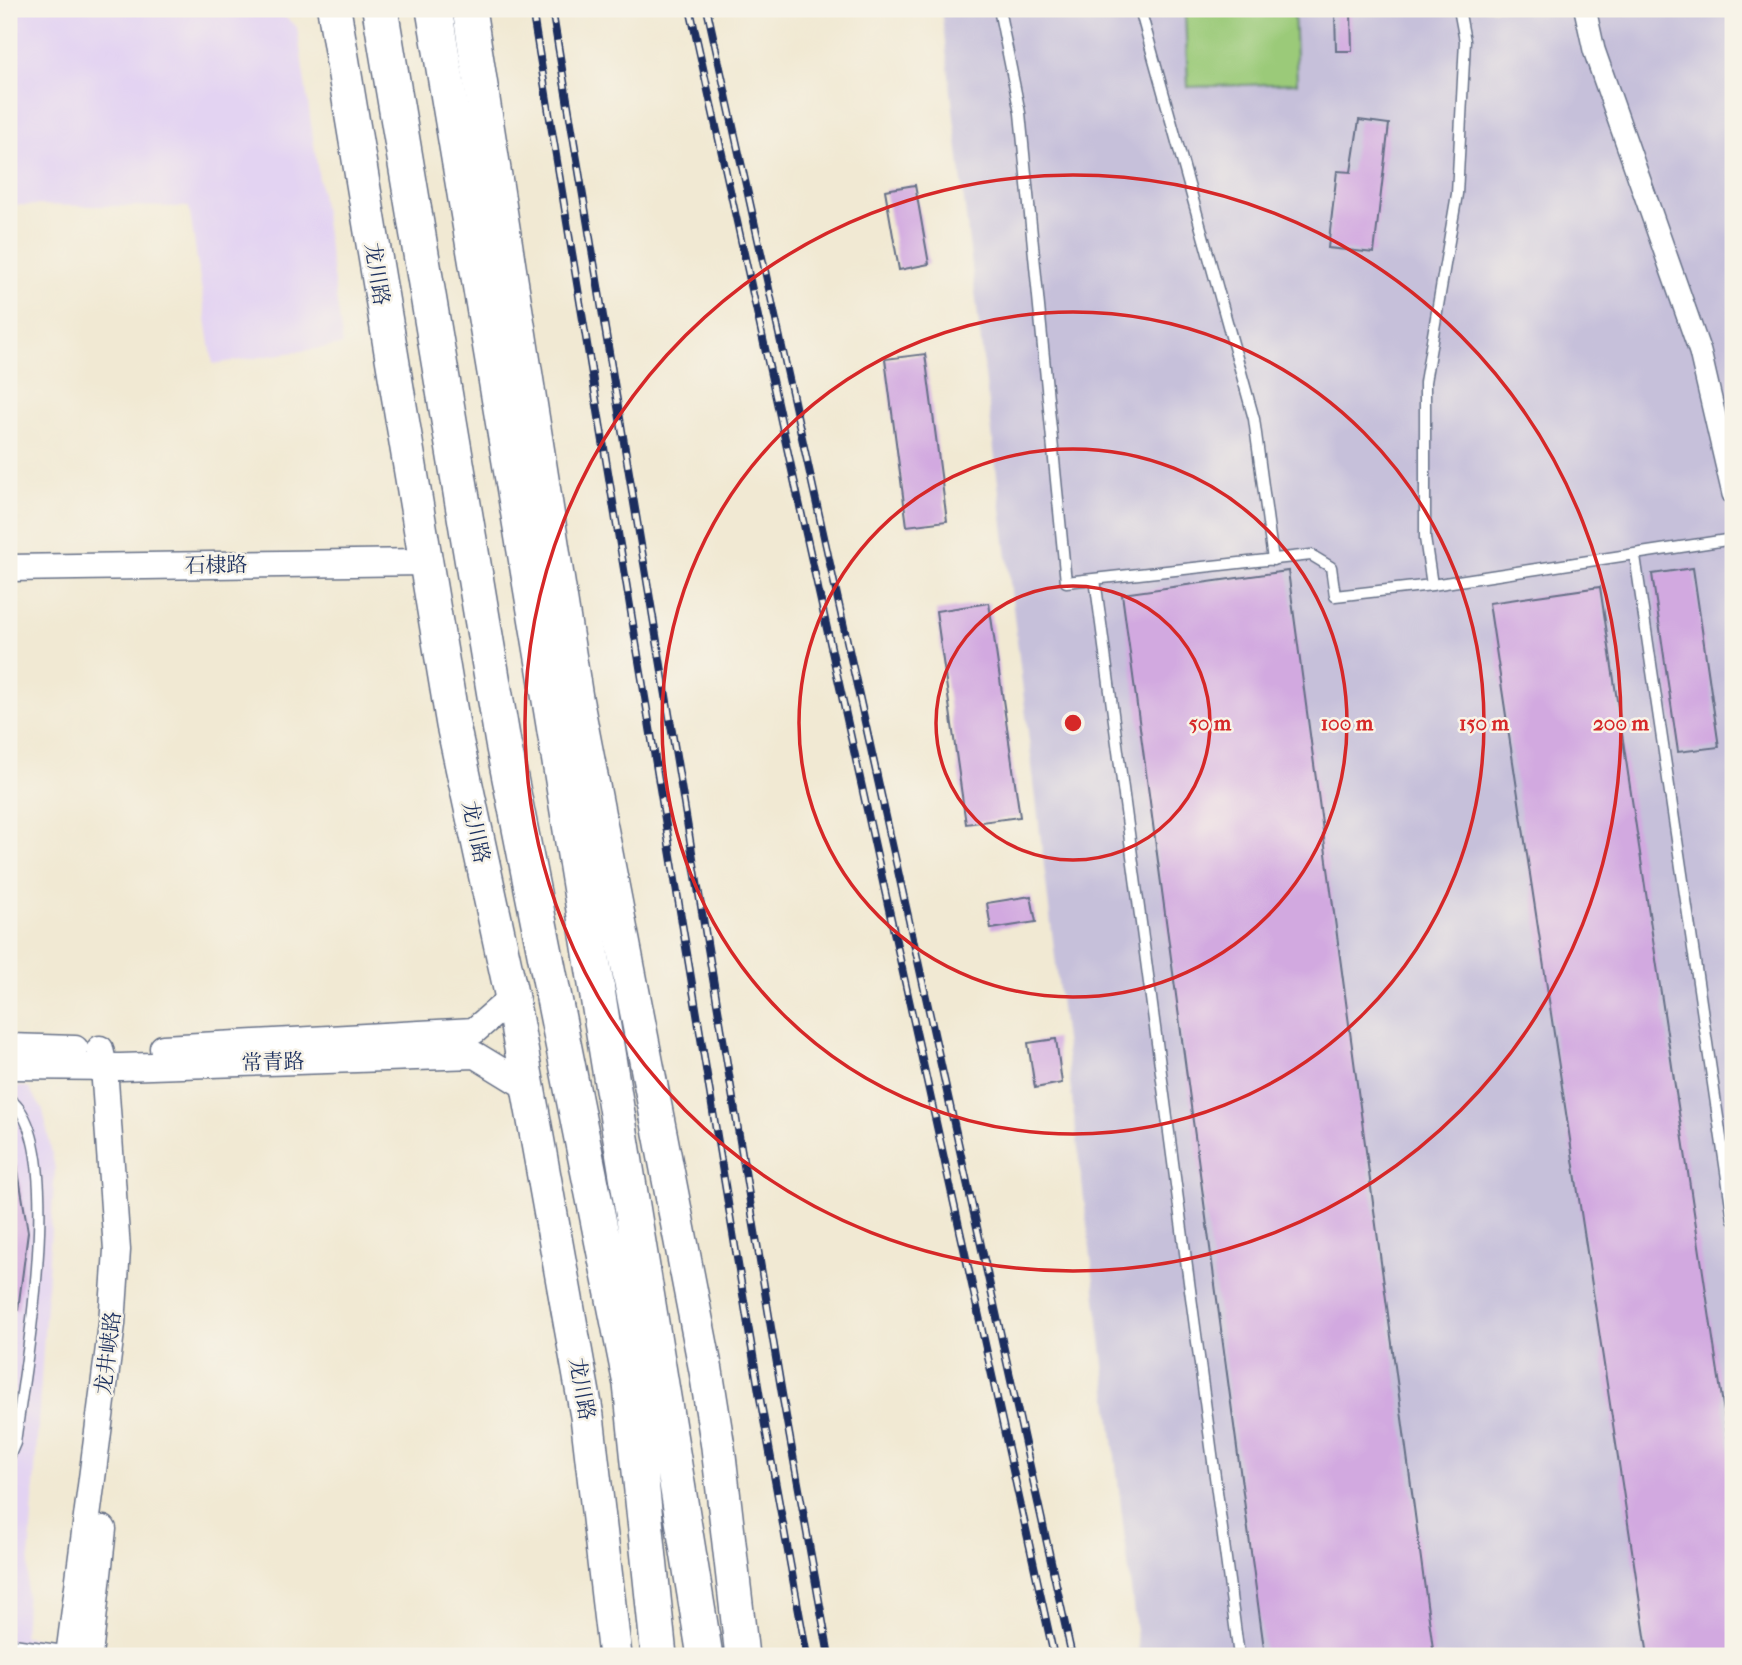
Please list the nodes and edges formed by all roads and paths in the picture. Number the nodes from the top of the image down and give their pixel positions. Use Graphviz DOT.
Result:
graph roads {
  1 [pos="334,9"];
  2 [pos="380,9"];
  3 [pos="433,9"];
  4 [pos="469,9"];
  5 [pos="999,9"];
  6 [pos="1140,9"];
  7 [pos="1459,9"];
  8 [pos="1585,9"];
  9 [pos="1733,494"];
  10 [pos="1733,539"];
  11 [pos="9,554"];
  12 [pos="423,556"];
  13 [pos="1635,556"];
  14 [pos="1273,559"];
  15 [pos="9,568"];
  16 [pos="1095,579"];
  17 [pos="1432,585"];
  18 [pos="512,998"];
  19 [pos="9,1047"];
  20 [pos="111,1058"];
  21 [pos="9,1066"];
  22 [pos="528,1088"];
  23 [pos="9,1099"];
  24 [pos="1733,1219"];
  25 [pos="9,1457"];
  26 [pos="9,1649"];
  27 [pos="87,1654"];
  28 [pos="60,1656"];
  29 [pos="615,1656"];
  30 [pos="659,1656"];
  31 [pos="705,1656"];
  32 [pos="742,1656"];
  33 [pos="1239,1656"];
  1 -- 12 [label="main road, 龙川路"];
  2 -- 30 [label="highway, 龙川路"];
  3 -- 31 [label="highway"];
  4 -- 32 [label="main road"];
  5 -- 16 [label="lane"];
  6 -- 14 [label="lane"];
  7 -- 17 [label="lane"];
  8 -- 9 [label="street"];
  10 -- 13 [label="lane"];
  11 -- 12 [label="street, 石棣路"];
  12 -- 15 [label="street, 石棣路"];
  12 -- 18 [label="main road, 龙川路"];
  13 -- 17 [label="lane"];
  13 -- 24 [label="lane"];
  14 -- 16 [label="lane"];
  14 -- 17 [label="lane"];
  16 -- 33 [label="lane"];
  18 -- 20 [label="street, 常青路"];
  18 -- 22 [label="main road, 龙川路"];
  19 -- 20 [label="street, 常青路"];
  20 -- 21 [label="street, 常青路"];
  20 -- 22 [label="street, 常青路"];
  20 -- 27 [label="street, 龙井峡路"];
  22 -- 29 [label="main road, 龙川路"];
  23 -- 25 [label="lane"];
  26 -- 28 [label="street"];
}
